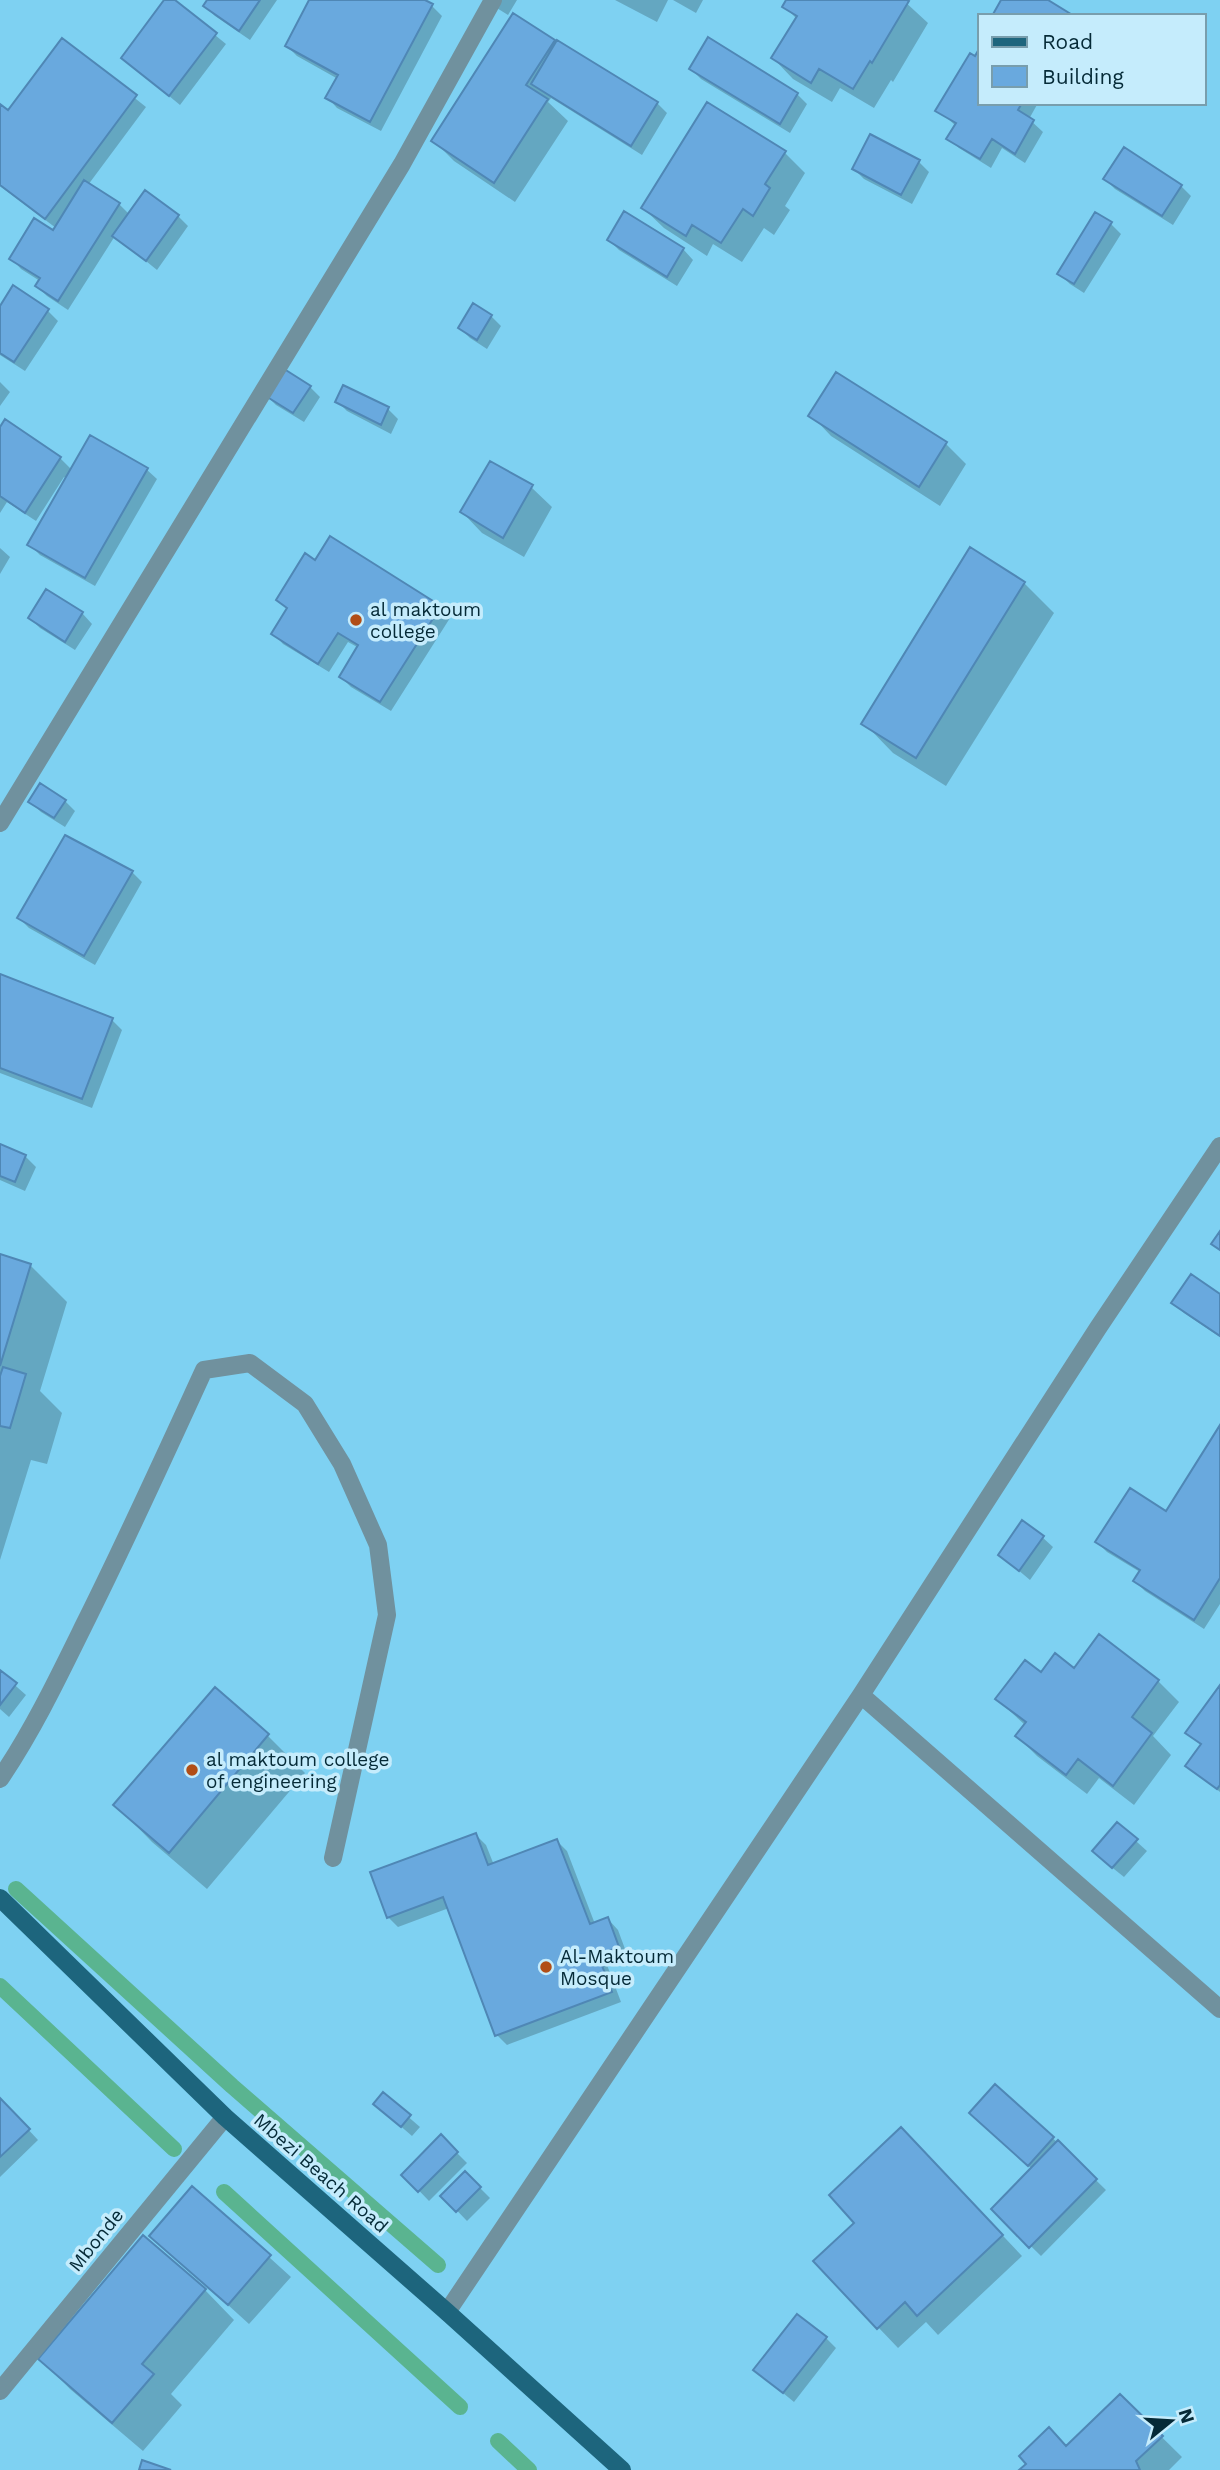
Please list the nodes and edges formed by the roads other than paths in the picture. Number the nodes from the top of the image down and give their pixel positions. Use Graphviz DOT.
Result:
graph roads {
  1 [pos="493,0"];
  2 [pos="0,823"];
  3 [pos="1220,1146"];
  4 [pos="861,1695"];
  5 [pos="0,1779"];
  6 [pos="333,1858"];
  7 [pos="0,1898"];
  8 [pos="1220,2010"];
  9 [pos="225,2117"];
  10 [pos="447,2312"];
  11 [pos="0,2391"];
  12 [pos="622,2470"];
  1 -- 2 [label="street"];
  3 -- 4 [label="street"];
  4 -- 8 [label="street"];
  4 -- 10 [label="street"];
  5 -- 6 [label="street"];
  7 -- 9 [label="main road, Mbezi Beach Road"];
  9 -- 10 [label="main road, Mbezi Beach Road"];
  9 -- 11 [label="street, Mbonde"];
  10 -- 12 [label="main road, Mbezi Beach Road"];
}
